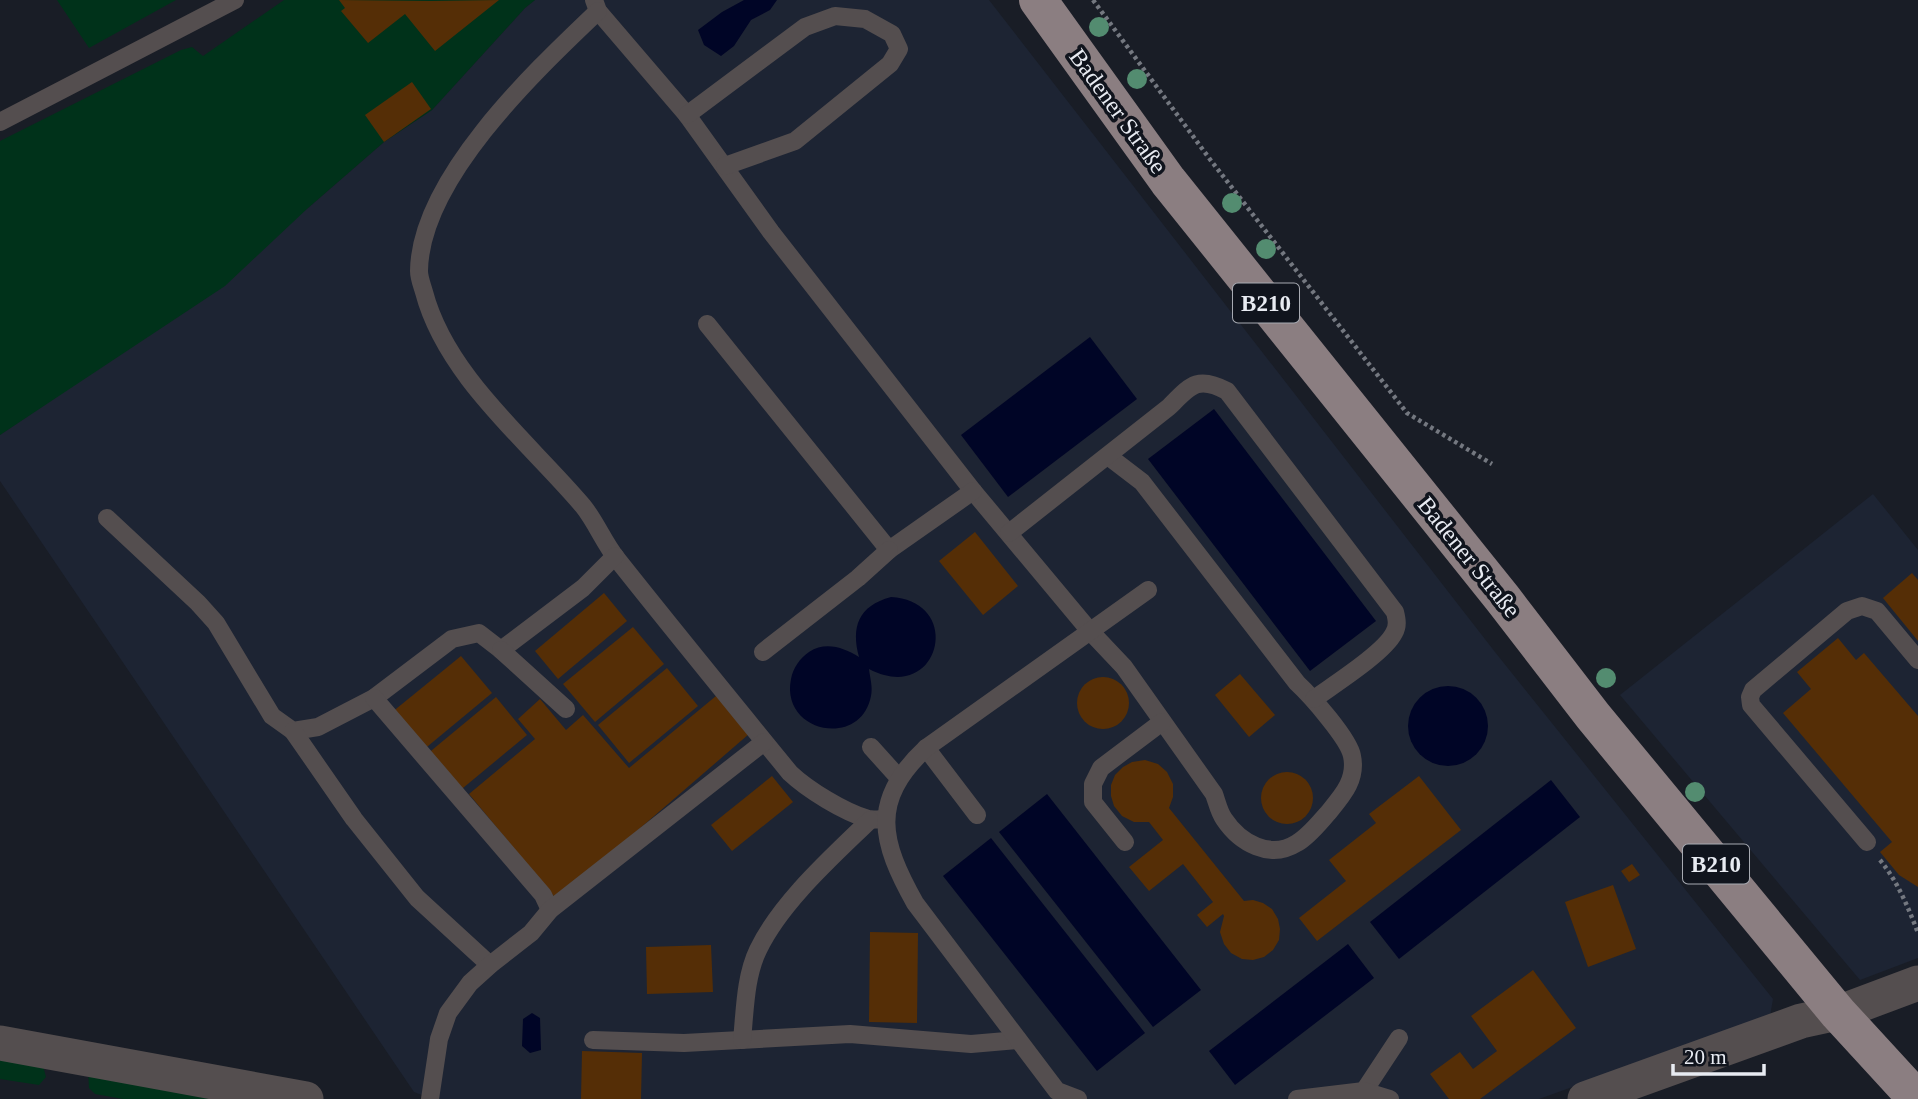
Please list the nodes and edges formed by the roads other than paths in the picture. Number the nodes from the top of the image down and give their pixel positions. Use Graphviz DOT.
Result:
graph roads {
  1 [pos="235,0"];
  2 [pos="1038,0"];
  3 [pos="596,6"];
  4 [pos="687,115"];
  5 [pos="0,122"];
  6 [pos="725,166"];
  7 [pos="707,324"];
  8 [pos="1108,456"];
  9 [pos="973,491"];
  10 [pos="107,518"];
  11 [pos="1009,533"];
  12 [pos="888,550"];
  13 [pos="615,556"];
  14 [pos="1148,590"];
  15 [pos="1089,630"];
  16 [pos="501,650"];
  17 [pos="763,652"];
  18 [pos="1918,660"];
  19 [pos="374,698"];
  20 [pos="1314,699"];
  21 [pos="566,709"];
  22 [pos="1161,722"];
  23 [pos="293,731"];
  24 [pos="764,742"];
  25 [pos="871,747"];
  26 [pos="926,748"];
  27 [pos="898,777"];
  28 [pos="977,815"];
  29 [pos="878,819"];
  30 [pos="1125,842"];
  31 [pos="1867,842"];
  32 [pos="550,910"];
  33 [pos="490,965"];
  34 [pos="1918,983"];
  35 [pos="1838,1013"];
  36 [pos="1399,1038"];
  37 [pos="593,1040"];
  38 [pos="742,1040"];
  39 [pos="1018,1040"];
  40 [pos="0,1043"];
  41 [pos="1364,1091"];
  42 [pos="306,1099"];
  43 [pos="430,1099"];
  44 [pos="1078,1099"];
  45 [pos="1297,1099"];
  46 [pos="1390,1099"];
  47 [pos="1585,1099"];
  48 [pos="1917,1099"];
  1 -- 5 [label="lane"];
  2 -- 35 [label="main road, Badener Straße / B210"];
  3 -- 4 [label="lane"];
  3 -- 13 [label="lane"];
  4 -- 6 [label="lane"];
  4 -- 6 [label="lane"];
  6 -- 9 [label="lane"];
  7 -- 12 [label="lane"];
  8 -- 11 [label="lane"];
  8 -- 20 [label="lane"];
  8 -- 20 [label="lane"];
  9 -- 11 [label="lane"];
  9 -- 12 [label="lane"];
  10 -- 23 [label="lane"];
  11 -- 15 [label="lane"];
  12 -- 17 [label="lane"];
  13 -- 16 [label="lane"];
  13 -- 24 [label="lane"];
  14 -- 15 [label="lane"];
  15 -- 22 [label="lane"];
  15 -- 26 [label="lane"];
  16 -- 19 [label="lane"];
  16 -- 21 [label="lane"];
  18 -- 31 [label="lane"];
  19 -- 23 [label="lane"];
  19 -- 32 [label="lane"];
  20 -- 22 [label="lane"];
  22 -- 30 [label="lane"];
  23 -- 33 [label="lane"];
  24 -- 29 [label="lane"];
  24 -- 32 [label="lane"];
  25 -- 27 [label="lane"];
  26 -- 27 [label="lane"];
  26 -- 28 [label="lane"];
  27 -- 29 [label="lane"];
  29 -- 38 [label="lane"];
  29 -- 39 [label="lane"];
  32 -- 33 [label="lane"];
  33 -- 43 [label="lane"];
  34 -- 35 [label="street"];
  35 -- 47 [label="street"];
  35 -- 48 [label="main road, Badener Straße / B210"];
  36 -- 41 [label="lane"];
  37 -- 38 [label="lane"];
  38 -- 39 [label="lane"];
  39 -- 44 [label="lane"];
  40 -- 42 [label="street"];
  41 -- 45 [label="lane"];
  41 -- 46 [label="lane"];
}
